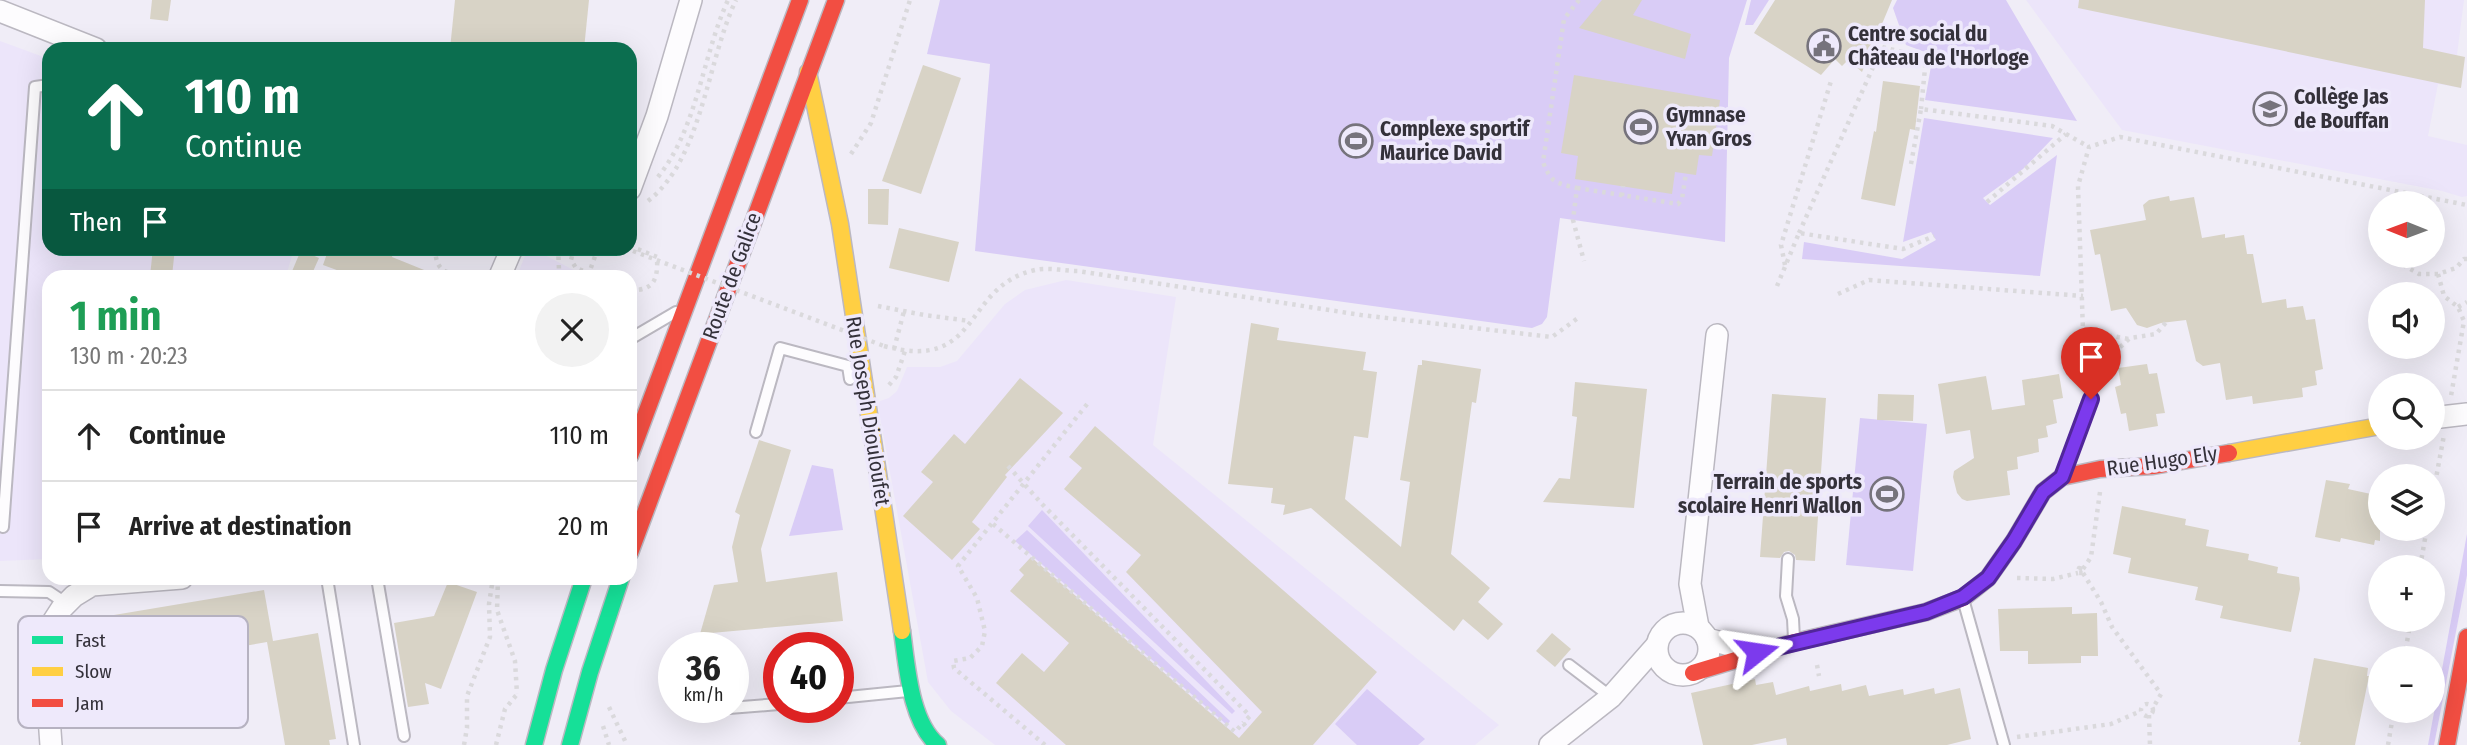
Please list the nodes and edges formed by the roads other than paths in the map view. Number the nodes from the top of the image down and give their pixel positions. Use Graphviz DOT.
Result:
graph roads {
  1 [pos="691,0"];
  2 [pos="800,0"];
  3 [pos="836,0"];
  4 [pos="7,8"];
  5 [pos="78,42"];
  6 [pos="808,72"];
  7 [pos="42,86"];
  8 [pos="637,191"];
  9 [pos="685,308"];
  10 [pos="637,335"];
  11 [pos="1717,335"];
  12 [pos="853,393"];
  13 [pos="2091,399"];
  14 [pos="2467,414"];
  15 [pos="2445,417"];
  16 [pos="2368,428"];
  17 [pos="756,432"];
  18 [pos="637,437"];
  19 [pos="864,461"];
  20 [pos="2062,477"];
  21 [pos="3,527"];
  22 [pos="637,534"];
  23 [pos="1788,559"];
  24 [pos="1690,584"];
  25 [pos="92,585"];
  26 [pos="328,585"];
  27 [pos="378,585"];
  28 [pos="582,585"];
  29 [pos="619,585"];
  30 [pos="0,591"];
  31 [pos="1963,597"];
  32 [pos="67,604"];
  33 [pos="58,616"];
  34 [pos="1671,625"];
  35 [pos="1702,633"];
  36 [pos="2467,637"];
  37 [pos="1795,642"];
  38 [pos="1657,645"];
  39 [pos="1757,652"];
  40 [pos="1569,665"];
  41 [pos="1685,674"];
  42 [pos="1618,690"];
  43 [pos="905,692"];
  44 [pos="854,697"];
  45 [pos="404,736"];
  46 [pos="928,741"];
  47 [pos="2003,742"];
  48 [pos="354,745"];
  49 [pos="534,745"];
  50 [pos="570,745"];
  51 [pos="1550,745"];
  52 [pos="2447,745"];
  1 -- 8 [label="street"];
  2 -- 9 [label="main road, Route de Galice"];
  3 -- 6 [label="main road, Route de Galice"];
  4 -- 5 [label="street"];
  6 -- 22 [label="main road, Route de Galice"];
  6 -- 43 [label="main road, Rue Joseph Diouloufet"];
  7 -- 21 [label="lane"];
  9 -- 10 [label="lane"];
  9 -- 18 [label="main road, Route de Galice"];
  11 -- 24 [label="street"];
  12 -- 17 [label="lane"];
  13 -- 20 [label="lane"];
  14 -- 15 [label="street"];
  16 -- 20 [label="main road, Rue Hugo Ely"];
  19 -- 43 [label="lane"];
  20 -- 31 [label="main road"];
  23 -- 37 [label="lane"];
  24 -- 34 [label="street"];
  24 -- 35 [label="street"];
  25 -- 32 [label="street"];
  26 -- 48 [label="lane"];
  27 -- 45 [label="lane"];
  28 -- 49 [label="main road"];
  29 -- 50 [label="main road"];
  30 -- 32 [label="lane"];
  31 -- 37 [label="main road"];
  31 -- 47 [label="lane"];
  32 -- 33 [label="street"];
  34 -- 35 [label="street"];
  34 -- 38 [label="street"];
  35 -- 39 [label="street"];
  35 -- 41 [label="street"];
  36 -- 52 [label="main road"];
  37 -- 39 [label="main road"];
  38 -- 41 [label="street"];
  38 -- 42 [label="street"];
  39 -- 41 [label="main road"];
  40 -- 42 [label="lane"];
  41 -- 42 [label="street"];
  42 -- 51 [label="street"];
  43 -- 44 [label="lane"];
  43 -- 46 [label="main road, Rue Joseph Diouloufet"];
}
